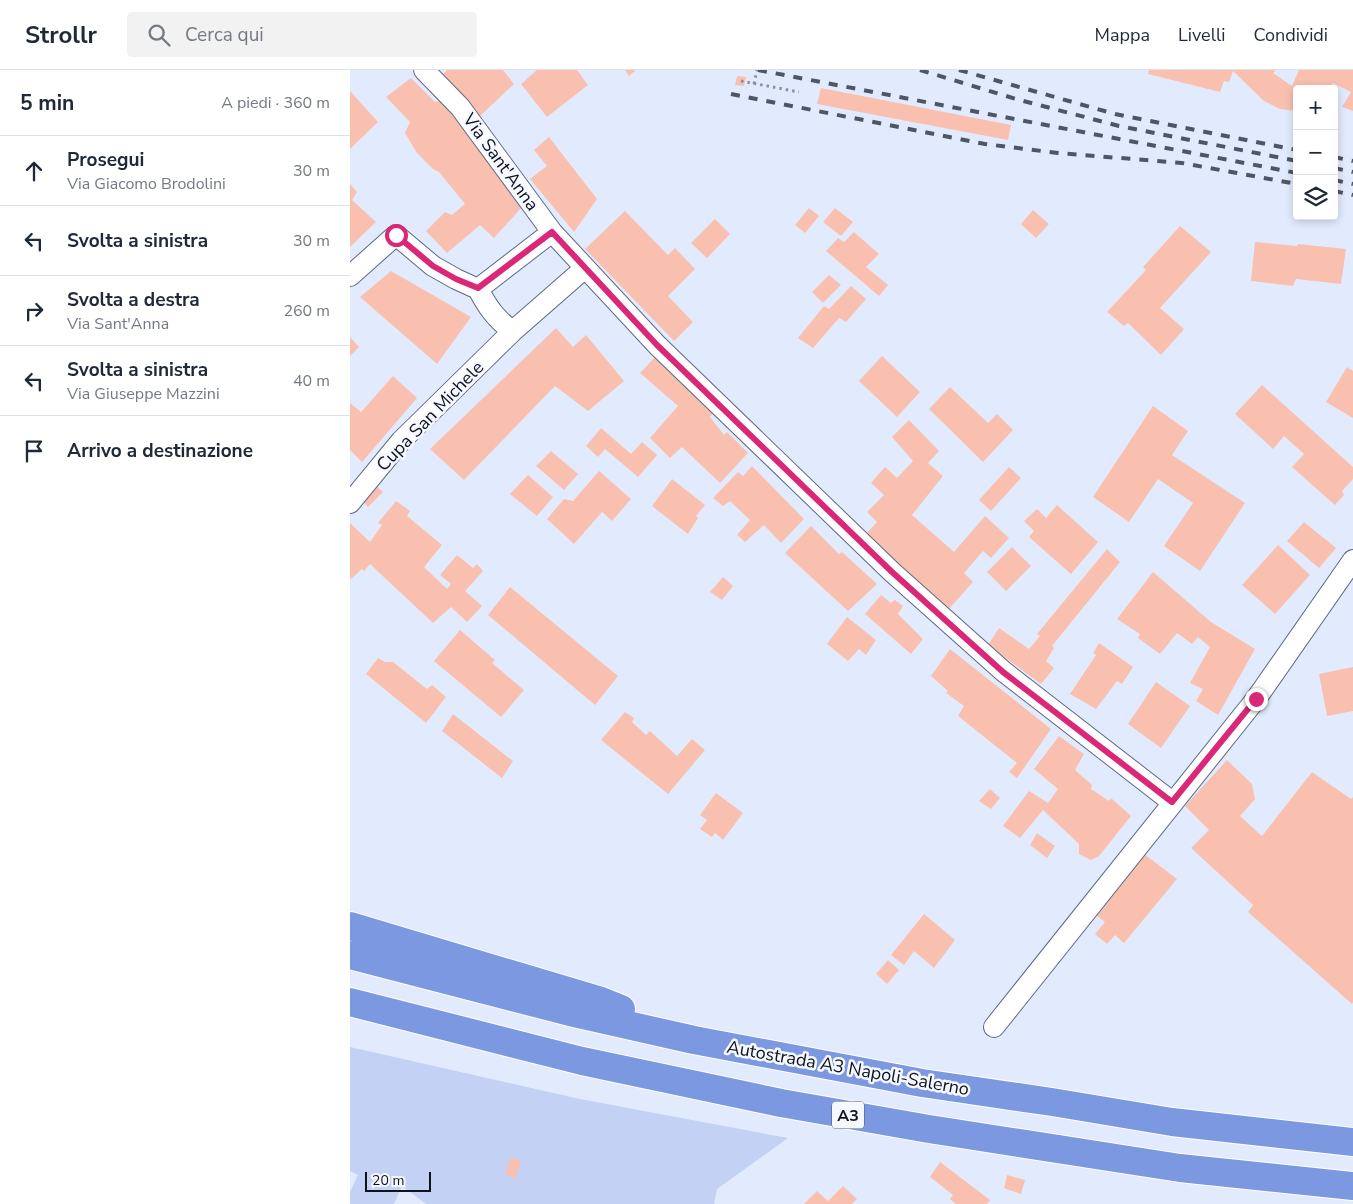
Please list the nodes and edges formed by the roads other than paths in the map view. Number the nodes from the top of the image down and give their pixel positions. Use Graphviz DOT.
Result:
graph roads {
  1 [pos="424,70"];
  2 [pos="552,232"];
  3 [pos="585,268"];
  4 [pos="350,276"];
  5 [pos="478,288"];
  6 [pos="513,331"];
  7 [pos="350,503"];
  8 [pos="1353,560"];
  9 [pos="1172,802"];
  10 [pos="350,926"];
  11 [pos="350,955"];
  12 [pos="350,1002"];
  13 [pos="994,1027"];
  14 [pos="694,1040"];
  15 [pos="1353,1142"];
  16 [pos="1353,1186"];
  1 -- 2 [label="street, Via Sant'Anna"];
  2 -- 3 [label="street, Via Sant'Anna"];
  2 -- 5 [label="street"];
  3 -- 6 [label="street, Cupa San Michele"];
  3 -- 9 [label="street, Via Sant'Anna"];
  4 -- 5 [label="street"];
  5 -- 6 [label="street"];
  6 -- 7 [label="street, Cupa San Michele"];
  8 -- 9 [label="street"];
  9 -- 13 [label="street"];
  10 -- 14 [label="highway"];
  11 -- 14 [label="highway, Autostrada A3 Napoli-Salerno"];
  12 -- 16 [label="highway, A3"];
  14 -- 15 [label="highway, Autostrada A3 Napoli-Salerno"];
}
